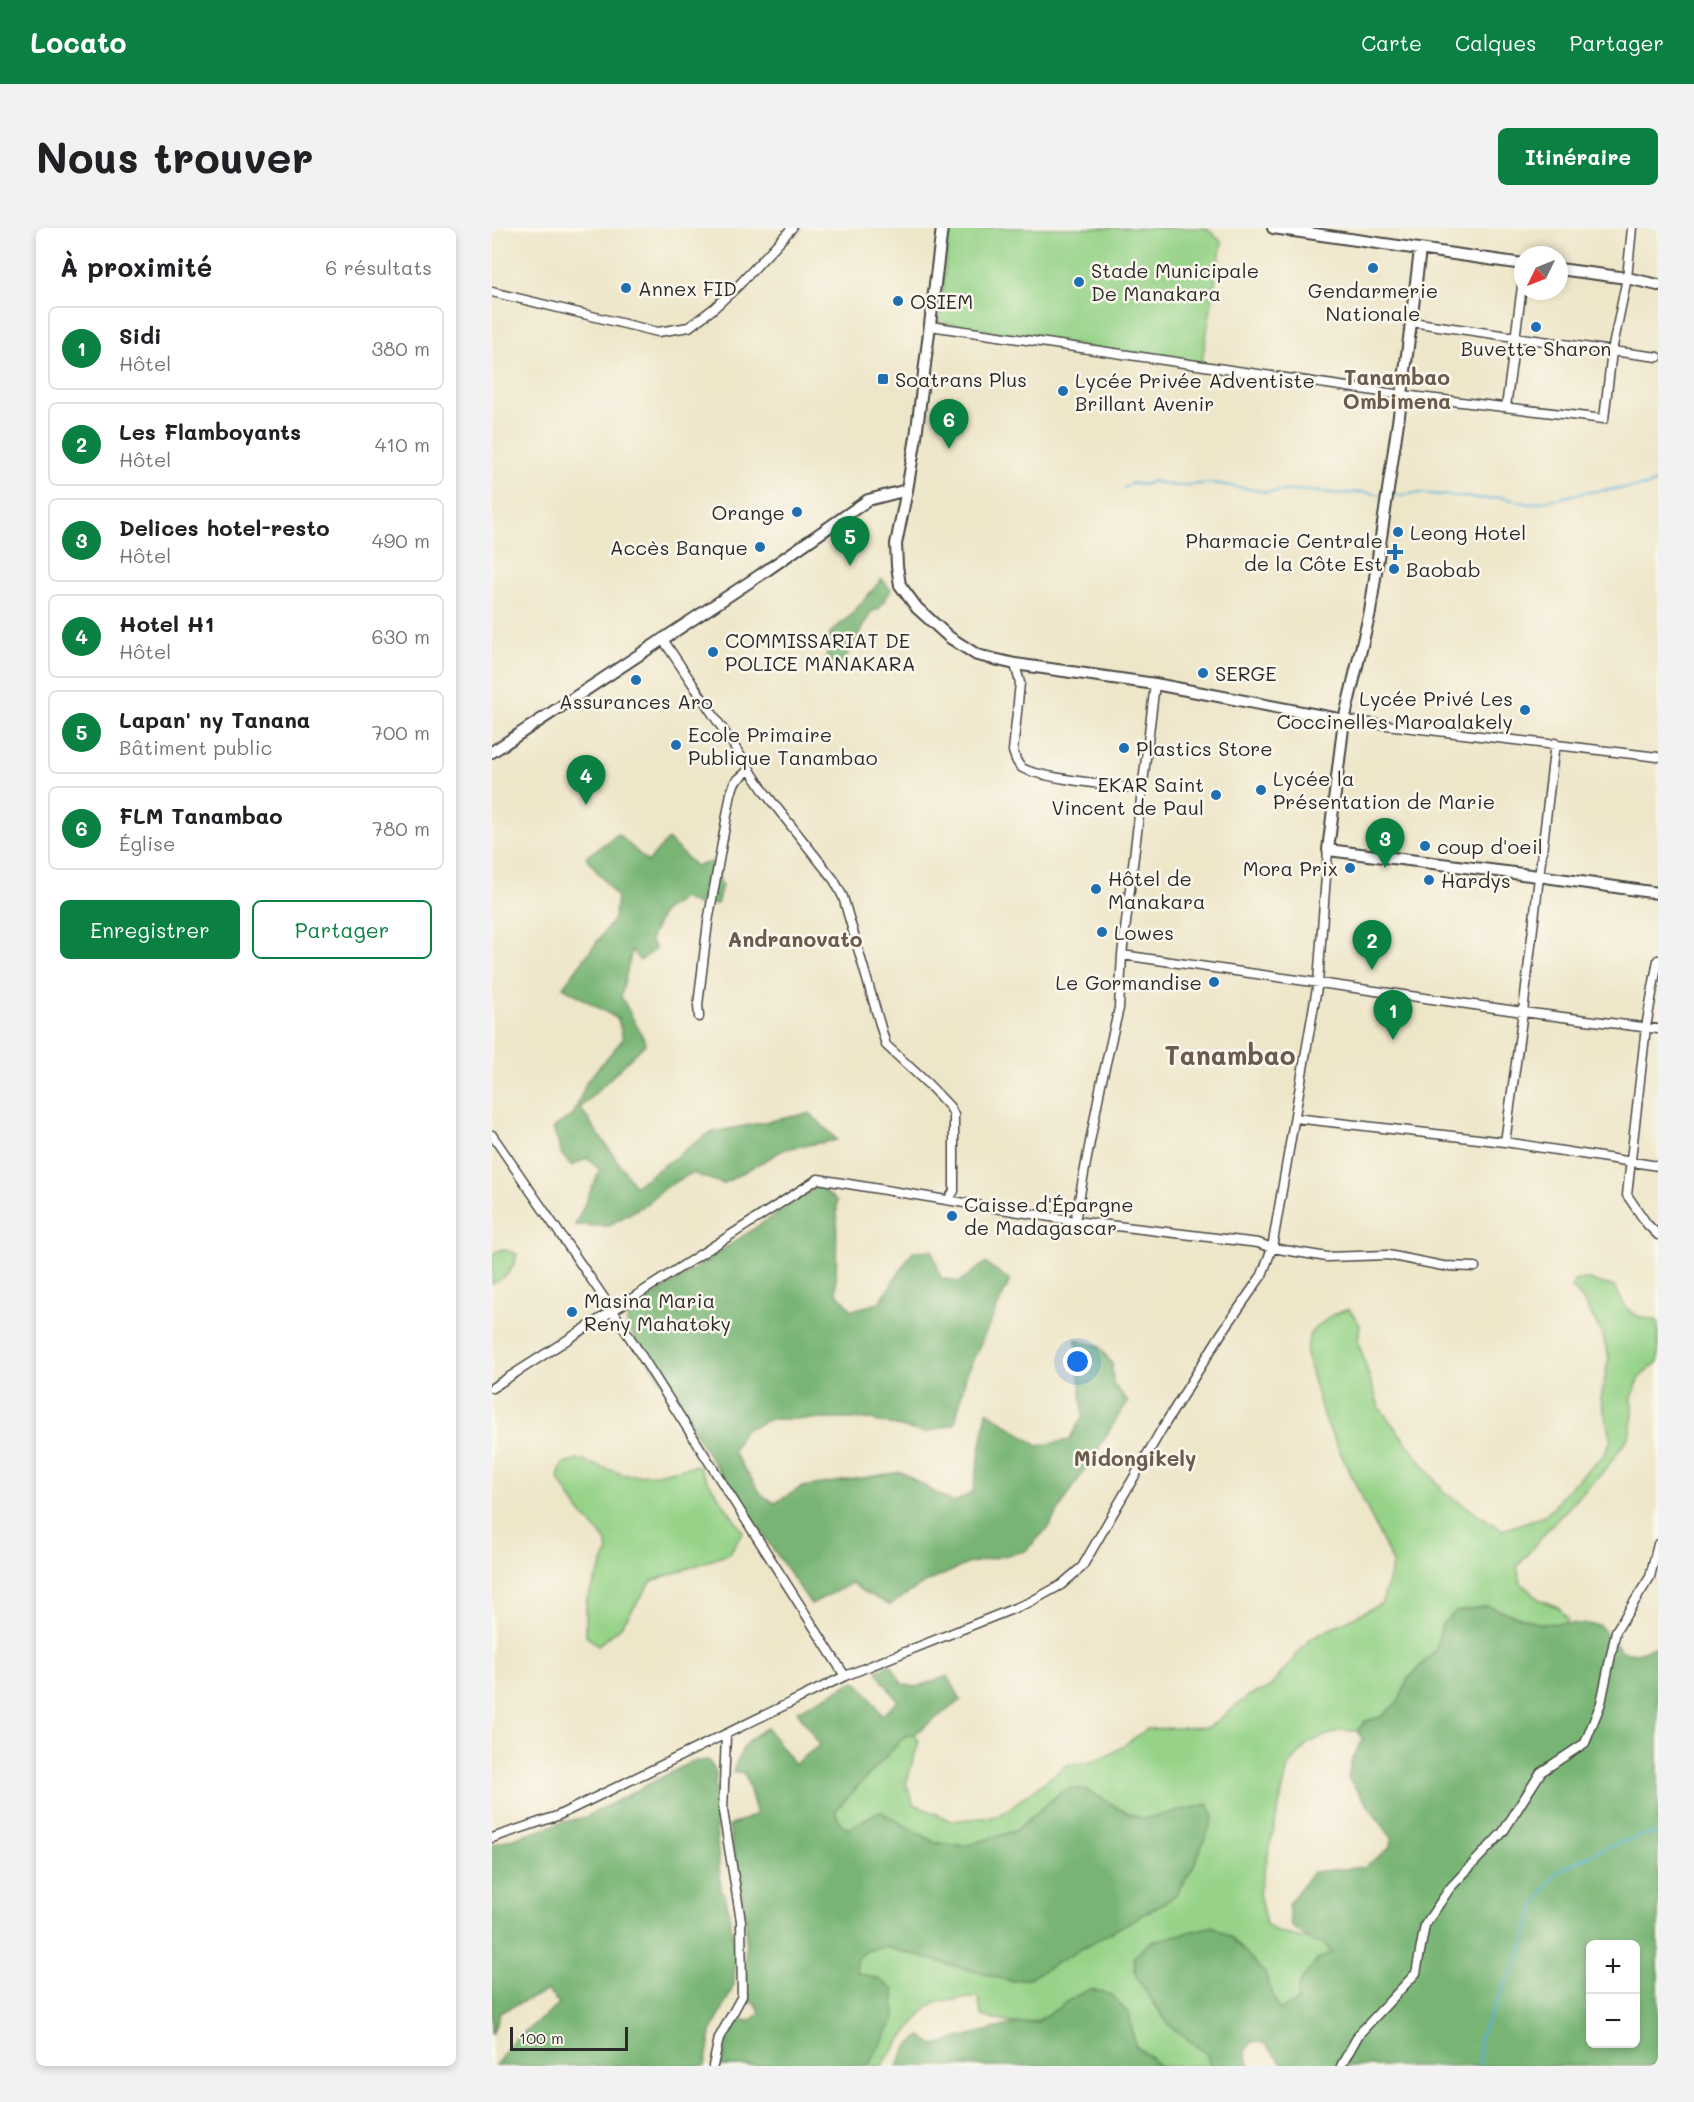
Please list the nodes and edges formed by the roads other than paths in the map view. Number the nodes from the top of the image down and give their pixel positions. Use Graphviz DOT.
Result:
graph roads {
  1 [pos="792,228"];
  2 [pos="942,228"];
  3 [pos="1273,228"];
  4 [pos="1632,228"];
  5 [pos="1420,250"];
  6 [pos="1514,263"];
  7 [pos="1568,269"];
  8 [pos="1627,278"];
  9 [pos="1658,285"];
  10 [pos="492,292"];
  11 [pos="1520,300"];
  12 [pos="1411,321"];
  13 [pos="930,326"];
  14 [pos="1515,337"];
  15 [pos="1612,351"];
  16 [pos="1658,357"];
  17 [pos="1402,395"];
  18 [pos="1506,407"];
  19 [pos="907,490"];
  20 [pos="662,638"];
  21 [pos="1015,664"];
  22 [pos="1155,684"];
  23 [pos="1344,720"];
  24 [pos="1555,743"];
  25 [pos="492,752"];
  26 [pos="1658,757"];
  27 [pos="750,770"];
  28 [pos="1142,789"];
  29 [pos="1328,850"];
  30 [pos="1538,876"];
  31 [pos="1658,893"];
  32 [pos="1122,955"];
  33 [pos="1658,960"];
  34 [pos="1318,982"];
  35 [pos="1523,1012"];
  36 [pos="699,1017"];
  37 [pos="1646,1028"];
  38 [pos="1658,1029"];
  39 [pos="1295,1118"];
  40 [pos="492,1135"];
  41 [pos="1505,1142"];
  42 [pos="1630,1163"];
  43 [pos="1658,1166"];
  44 [pos="948,1200"];
  45 [pos="1075,1221"];
  46 [pos="1658,1235"];
  47 [pos="1272,1248"];
  48 [pos="1475,1267"];
  49 [pos="613,1311"];
  50 [pos="492,1388"];
  51 [pos="1658,1544"];
  52 [pos="845,1676"];
  53 [pos="726,1735"];
  54 [pos="492,1838"];
  55 [pos="713,2066"];
  56 [pos="1341,2066"];
  1 -- 10 [label="street"];
  2 -- 13 [label="street"];
  3 -- 5 [label="street"];
  4 -- 8 [label="street"];
  5 -- 6 [label="street"];
  5 -- 12 [label="street"];
  7 -- 8 [label="street"];
  8 -- 9 [label="street"];
  8 -- 15 [label="street"];
  11 -- 14 [label="street"];
  12 -- 14 [label="street"];
  12 -- 17 [label="street"];
  13 -- 17 [label="street"];
  13 -- 19 [label="street"];
  14 -- 15 [label="street"];
  14 -- 18 [label="street"];
  15 -- 16 [label="street"];
  15 -- 18 [label="street"];
  17 -- 18 [label="street"];
  17 -- 23 [label="street"];
  19 -- 20 [label="street"];
  19 -- 21 [label="street"];
  20 -- 25 [label="street"];
  20 -- 27 [label="street"];
  21 -- 22 [label="street"];
  21 -- 28 [label="street"];
  22 -- 23 [label="street"];
  22 -- 28 [label="street"];
  23 -- 24 [label="street"];
  23 -- 29 [label="street"];
  24 -- 26 [label="street"];
  24 -- 30 [label="street"];
  27 -- 36 [label="street"];
  27 -- 44 [label="street"];
  28 -- 32 [label="street"];
  29 -- 30 [label="street"];
  29 -- 34 [label="street"];
  30 -- 31 [label="street"];
  30 -- 35 [label="street"];
  32 -- 34 [label="street"];
  32 -- 45 [label="street"];
  33 -- 37 [label="street"];
  34 -- 35 [label="street"];
  34 -- 39 [label="street"];
  35 -- 37 [label="street"];
  35 -- 41 [label="street"];
  37 -- 38 [label="street"];
  37 -- 42 [label="street"];
  39 -- 41 [label="street"];
  39 -- 47 [label="street"];
  40 -- 49 [label="street"];
  41 -- 42 [label="street"];
  42 -- 43 [label="street"];
  42 -- 46 [label="street"];
  44 -- 45 [label="street"];
  44 -- 49 [label="street"];
  45 -- 47 [label="street"];
  47 -- 48 [label="street"];
  47 -- 52 [label="street"];
  49 -- 50 [label="street"];
  49 -- 52 [label="street"];
  51 -- 56 [label="street"];
  52 -- 53 [label="street"];
  53 -- 54 [label="street"];
  53 -- 55 [label="street"];
}
